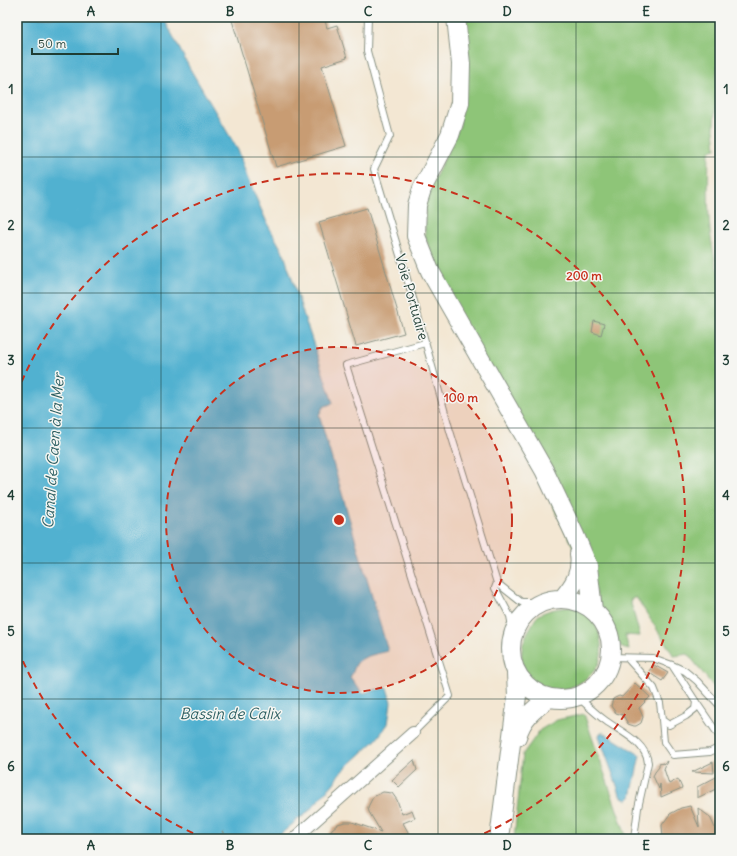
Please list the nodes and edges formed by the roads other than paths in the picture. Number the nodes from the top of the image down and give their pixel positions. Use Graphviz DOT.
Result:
graph roads {
  1 [pos="368,17"];
  2 [pos="456,17"];
  3 [pos="425,343"];
  4 [pos="577,541"];
  5 [pos="496,580"];
  6 [pos="562,599"];
  7 [pos="542,602"];
  8 [pos="593,610"];
  9 [pos="513,632"];
  10 [pos="619,658"];
  11 [pos="672,665"];
  12 [pos="516,672"];
  13 [pos="578,696"];
  14 [pos="549,698"];
  15 [pos="696,702"];
  16 [pos="720,706"];
  17 [pos="662,720"];
  18 [pos="413,733"];
  19 [pos="720,737"];
  20 [pos="720,747"];
  21 [pos="506,782"];
  22 [pos="294,839"];
  23 [pos="498,839"];
  24 [pos="634,839"];
  1 -- 3 [label="lane, Voie Portuaire"];
  2 -- 4 [label="street"];
  3 -- 5 [label="lane, Voie Portuaire"];
  3 -- 18 [label="lane"];
  4 -- 6 [label="street"];
  4 -- 8 [label="street"];
  5 -- 7 [label="lane"];
  5 -- 9 [label="lane, Voie Portuaire"];
  6 -- 7 [label="street"];
  6 -- 8 [label="street"];
  7 -- 9 [label="street"];
  8 -- 10 [label="street"];
  9 -- 12 [label="street"];
  10 -- 11 [label="lane"];
  10 -- 13 [label="street"];
  10 -- 17 [label="lane"];
  11 -- 15 [label="lane"];
  11 -- 16 [label="lane"];
  12 -- 14 [label="street"];
  12 -- 21 [label="street"];
  13 -- 14 [label="street"];
  13 -- 24 [label="lane"];
  14 -- 21 [label="street"];
  15 -- 17 [label="lane"];
  15 -- 19 [label="lane"];
  17 -- 20 [label="lane"];
  18 -- 22 [label="street"];
  21 -- 23 [label="street"];
}
